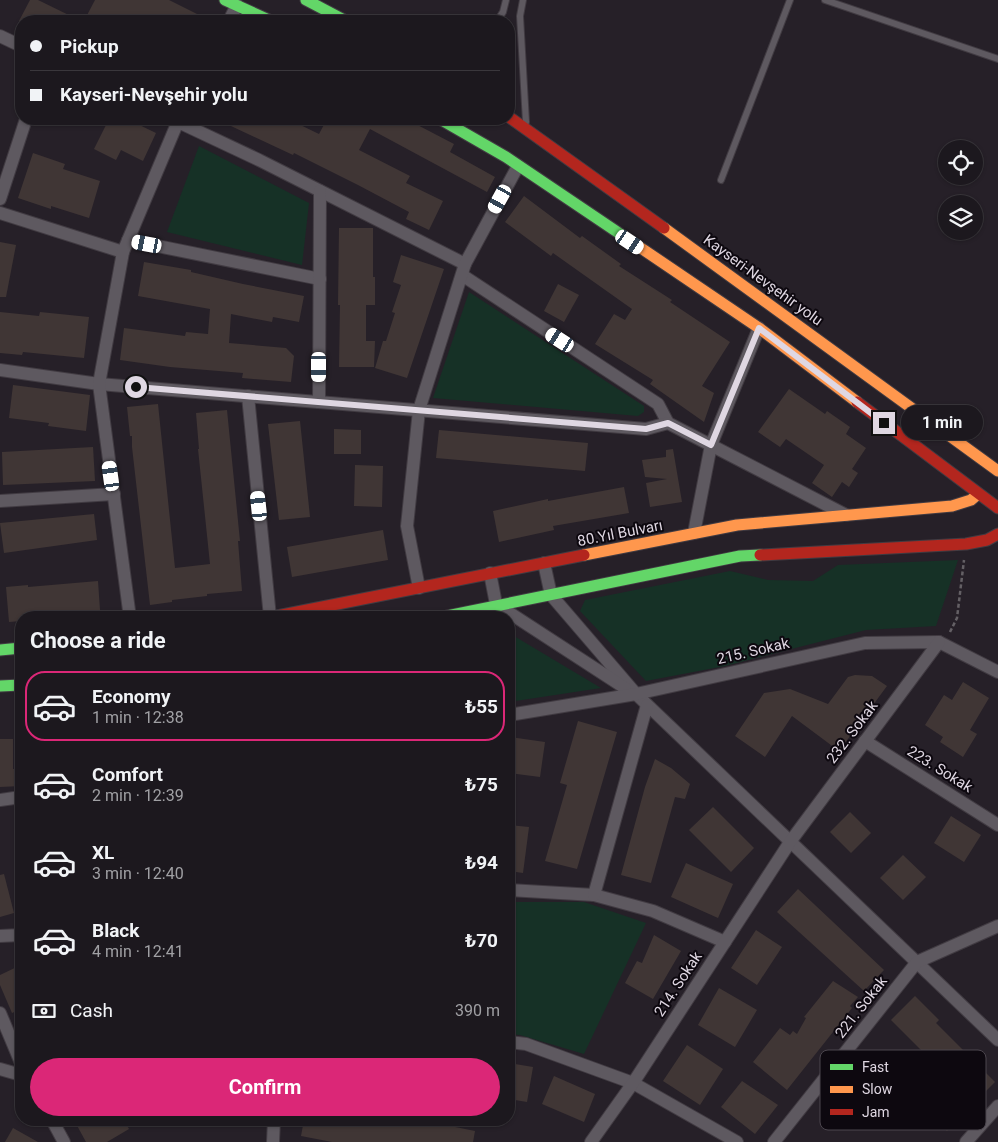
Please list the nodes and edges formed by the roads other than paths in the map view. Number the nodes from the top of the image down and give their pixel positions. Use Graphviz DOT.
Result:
graph roads {
  1 [pos="306,0"];
  2 [pos="506,0"];
  3 [pos="524,0"];
  4 [pos="790,0"];
  5 [pos="824,0"];
  6 [pos="231,3"];
  7 [pos="258,15"];
  8 [pos="335,15"];
  9 [pos="502,15"];
  10 [pos="0,36"];
  11 [pos="15,43"];
  12 [pos="998,59"];
  13 [pos="515,121"];
  14 [pos="24,125"];
  15 [pos="175,125"];
  16 [pos="187,125"];
  17 [pos="450,125"];
  18 [pos="526,128"];
  19 [pos="518,166"];
  20 [pos="721,180"];
  21 [pos="320,191"];
  22 [pos="0,199"];
  23 [pos="0,213"];
  24 [pos="126,246"];
  25 [pos="463,269"];
  26 [pos="320,279"];
  27 [pos="759,328"];
  28 [pos="0,370"];
  29 [pos="99,384"];
  30 [pos="248,396"];
  31 [pos="319,402"];
  32 [pos="419,410"];
  33 [pos="668,423"];
  34 [pos="711,445"];
  35 [pos="997,470"];
  36 [pos="114,494"];
  37 [pos="978,494"];
  38 [pos="0,501"];
  39 [pos="998,508"];
  40 [pos="846,515"];
  41 [pos="694,533"];
  42 [pos="998,534"];
  43 [pos="544,563"];
  44 [pos="490,573"];
  45 [pos="419,588"];
  46 [pos="551,595"];
  47 [pos="496,604"];
  48 [pos="129,611"];
  49 [pos="268,611"];
  50 [pos="300,611"];
  51 [pos="466,611"];
  52 [pos="507,611"];
  53 [pos="515,616"];
  54 [pos="939,642"];
  55 [pos="15,649"];
  56 [pos="0,650"];
  57 [pos="998,672"];
  58 [pos="15,685"];
  59 [pos="0,686"];
  60 [pos="636,694"];
  61 [pos="647,705"];
  62 [pos="515,714"];
  63 [pos="865,741"];
  64 [pos="15,798"];
  65 [pos="0,800"];
  66 [pos="998,825"];
  67 [pos="790,842"];
  68 [pos="515,890"];
  69 [pos="594,895"];
  70 [pos="998,926"];
  71 [pos="15,935"];
  72 [pos="0,936"];
  73 [pos="725,942"];
  74 [pos="917,962"];
  75 [pos="0,1014"];
  76 [pos="998,1040"];
  77 [pos="515,1043"];
  78 [pos="15,1049"];
  79 [pos="847,1050"];
  80 [pos="0,1069"];
  81 [pos="15,1073"];
  82 [pos="632,1083"];
  83 [pos="820,1084"];
  84 [pos="998,1106"];
  85 [pos="986,1120"];
  86 [pos="55,1126"];
  87 [pos="274,1126"];
  88 [pos="977,1130"];
  89 [pos="64,1142"];
  90 [pos="273,1142"];
  91 [pos="591,1142"];
  92 [pos="737,1142"];
  93 [pos="774,1142"];
  94 [pos="966,1142"];
  1 -- 8 [label="main road"];
  2 -- 9 [label="lane"];
  3 -- 18 [label="lane"];
  4 -- 20 [label="lane"];
  5 -- 12 [label="lane"];
  6 -- 7 [label="main road"];
  10 -- 11 [label="street"];
  13 -- 18 [label="main road, Kayseri-Nevşehir yolu"];
  14 -- 22 [label="street"];
  15 -- 24 [label="street"];
  16 -- 21 [label="street"];
  17 -- 19 [label="main road"];
  18 -- 35 [label="main road, Kayseri-Nevşehir yolu"];
  19 -- 25 [label="street"];
  19 -- 27 [label="main road"];
  21 -- 25 [label="street"];
  21 -- 26 [label="street"];
  23 -- 24 [label="street"];
  24 -- 26 [label="street"];
  24 -- 29 [label="street"];
  25 -- 32 [label="street"];
  25 -- 33 [label="street"];
  26 -- 31 [label="street"];
  27 -- 34 [label="street"];
  27 -- 37 [label="main road"];
  28 -- 29 [label="street"];
  29 -- 30 [label="street"];
  29 -- 36 [label="street"];
  30 -- 31 [label="street"];
  30 -- 49 [label="street"];
  31 -- 32 [label="street"];
  32 -- 33 [label="street"];
  32 -- 45 [label="street"];
  33 -- 34 [label="street"];
  34 -- 40 [label="street"];
  34 -- 41 [label="street"];
  35 -- 37 [label="main road"];
  36 -- 38 [label="street"];
  36 -- 48 [label="street"];
  37 -- 39 [label="main road"];
  37 -- 40 [label="main road, 80.Yıl Bulvarı"];
  40 -- 41 [label="main road, 80.Yıl Bulvarı"];
  41 -- 43 [label="main road, 80.Yıl Bulvarı"];
  42 -- 46 [label="main road"];
  43 -- 44 [label="main road, 80.Yıl Bulvarı"];
  43 -- 46 [label="street"];
  44 -- 45 [label="main road, 80.Yıl Bulvarı"];
  44 -- 47 [label="street"];
  45 -- 50 [label="main road, 80.Yıl Bulvarı"];
  46 -- 47 [label="main road"];
  46 -- 60 [label="street"];
  47 -- 51 [label="main road"];
  47 -- 52 [label="street"];
  53 -- 60 [label="street"];
  54 -- 57 [label="street, 215. Sokak"];
  54 -- 60 [label="street, 215. Sokak"];
  54 -- 63 [label="street, 232. Sokak"];
  55 -- 56 [label="main road"];
  58 -- 59 [label="main road"];
  60 -- 61 [label="street"];
  60 -- 62 [label="street, 215. Sokak"];
  61 -- 67 [label="street"];
  61 -- 69 [label="street"];
  63 -- 66 [label="street, 223. Sokak"];
  63 -- 67 [label="street, 232. Sokak"];
  64 -- 65 [label="street"];
  67 -- 73 [label="street, 214. Sokak"];
  67 -- 74 [label="street"];
  68 -- 69 [label="street"];
  69 -- 73 [label="street"];
  70 -- 74 [label="street"];
  71 -- 72 [label="street"];
  73 -- 82 [label="street, 214. Sokak"];
  74 -- 76 [label="street"];
  74 -- 79 [label="street, 221. Sokak"];
  75 -- 78 [label="street"];
  77 -- 82 [label="street"];
  80 -- 81 [label="street"];
  82 -- 91 [label="street, 214. Sokak"];
  82 -- 92 [label="street"];
  83 -- 93 [label="street, 221. Sokak"];
  84 -- 85 [label="street"];
  86 -- 89 [label="street"];
  87 -- 90 [label="street"];
  88 -- 94 [label="street"];
}
